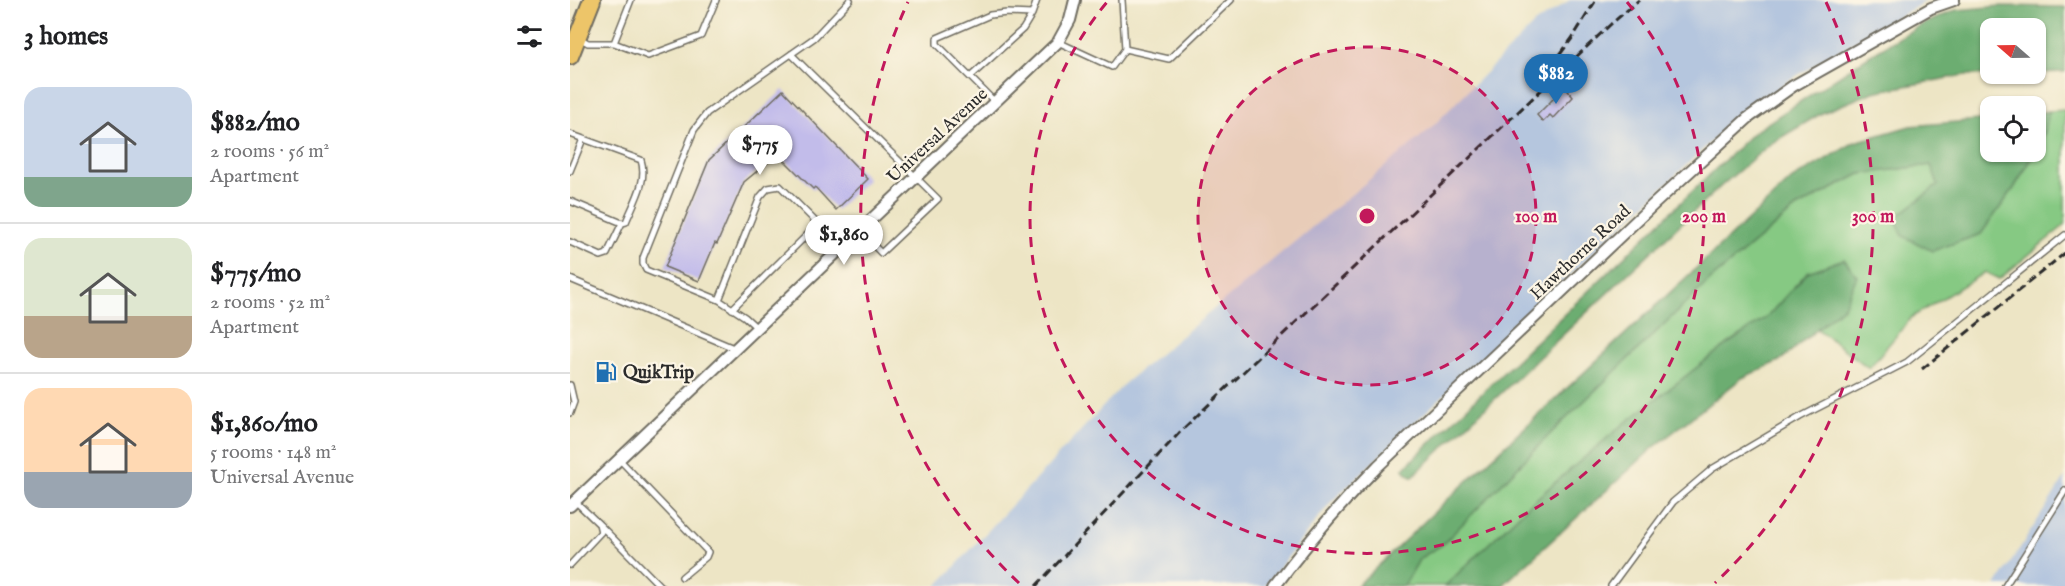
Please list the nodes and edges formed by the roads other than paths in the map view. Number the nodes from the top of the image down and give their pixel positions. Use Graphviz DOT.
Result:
graph roads {
  1 [pos="592,0"];
  2 [pos="631,0"];
  3 [pos="716,0"];
  4 [pos="850,0"];
  5 [pos="1037,0"];
  6 [pos="1075,0"];
  7 [pos="1122,0"];
  8 [pos="1231,0"];
  9 [pos="1954,0"];
  10 [pos="1032,14"];
  11 [pos="574,36"];
  12 [pos="1058,42"];
  13 [pos="614,43"];
  14 [pos="1125,49"];
  15 [pos="791,54"];
  16 [pos="570,56"];
  17 [pos="970,77"];
  18 [pos="995,103"];
  19 [pos="570,134"];
  20 [pos="583,139"];
  21 [pos="570,171"];
  22 [pos="917,177"];
  23 [pos="570,201"];
  24 [pos="622,223"];
  25 [pos="818,224"];
  26 [pos="860,231"];
  27 [pos="2065,235"];
  28 [pos="570,242"];
  29 [pos="842,248"];
  30 [pos="570,279"];
  31 [pos="719,300"];
  32 [pos="732,309"];
  33 [pos="757,328"];
  34 [pos="736,349"];
  35 [pos="570,385"];
  36 [pos="570,413"];
  37 [pos="619,459"];
  38 [pos="2065,491"];
  39 [pos="573,503"];
  40 [pos="599,524"];
  41 [pos="570,566"];
  42 [pos="682,577"];
  43 [pos="660,586"];
  44 [pos="1275,586"];
  45 [pos="1611,586"];
  46 [pos="2005,586"];
  1 -- 11 [label="main road"];
  2 -- 13 [label="lane"];
  3 -- 13 [label="lane"];
  4 -- 15 [label="lane"];
  5 -- 10 [label="lane"];
  6 -- 12 [label="street, Universal Avenue"];
  7 -- 14 [label="lane"];
  8 -- 14 [label="lane"];
  9 -- 44 [label="street, Hawthorne Road"];
  10 -- 17 [label="lane"];
  10 -- 17 [label="lane"];
  11 -- 13 [label="lane"];
  11 -- 16 [label="main road"];
  12 -- 14 [label="lane"];
  12 -- 18 [label="street, Universal Avenue"];
  15 -- 22 [label="lane"];
  15 -- 31 [label="lane"];
  17 -- 18 [label="lane"];
  18 -- 22 [label="street, Universal Avenue"];
  19 -- 20 [label="lane"];
  20 -- 21 [label="lane"];
  20 -- 24 [label="lane"];
  22 -- 26 [label="street, Universal Avenue"];
  22 -- 26 [label="lane"];
  23 -- 24 [label="lane"];
  24 -- 28 [label="lane"];
  25 -- 29 [label="lane"];
  25 -- 31 [label="lane"];
  25 -- 32 [label="lane"];
  26 -- 29 [label="street, Universal Avenue"];
  27 -- 45 [label="lane"];
  29 -- 33 [label="street, Universal Avenue"];
  30 -- 34 [label="lane"];
  31 -- 32 [label="lane"];
  32 -- 33 [label="lane"];
  33 -- 34 [label="street, Universal Avenue"];
  34 -- 37 [label="street, Universal Avenue"];
  35 -- 36 [label="lane"];
  37 -- 39 [label="street, Universal Avenue"];
  37 -- 42 [label="lane"];
  38 -- 46 [label="lane"];
  39 -- 40 [label="lane"];
  40 -- 41 [label="lane"];
  40 -- 43 [label="lane"];
}
